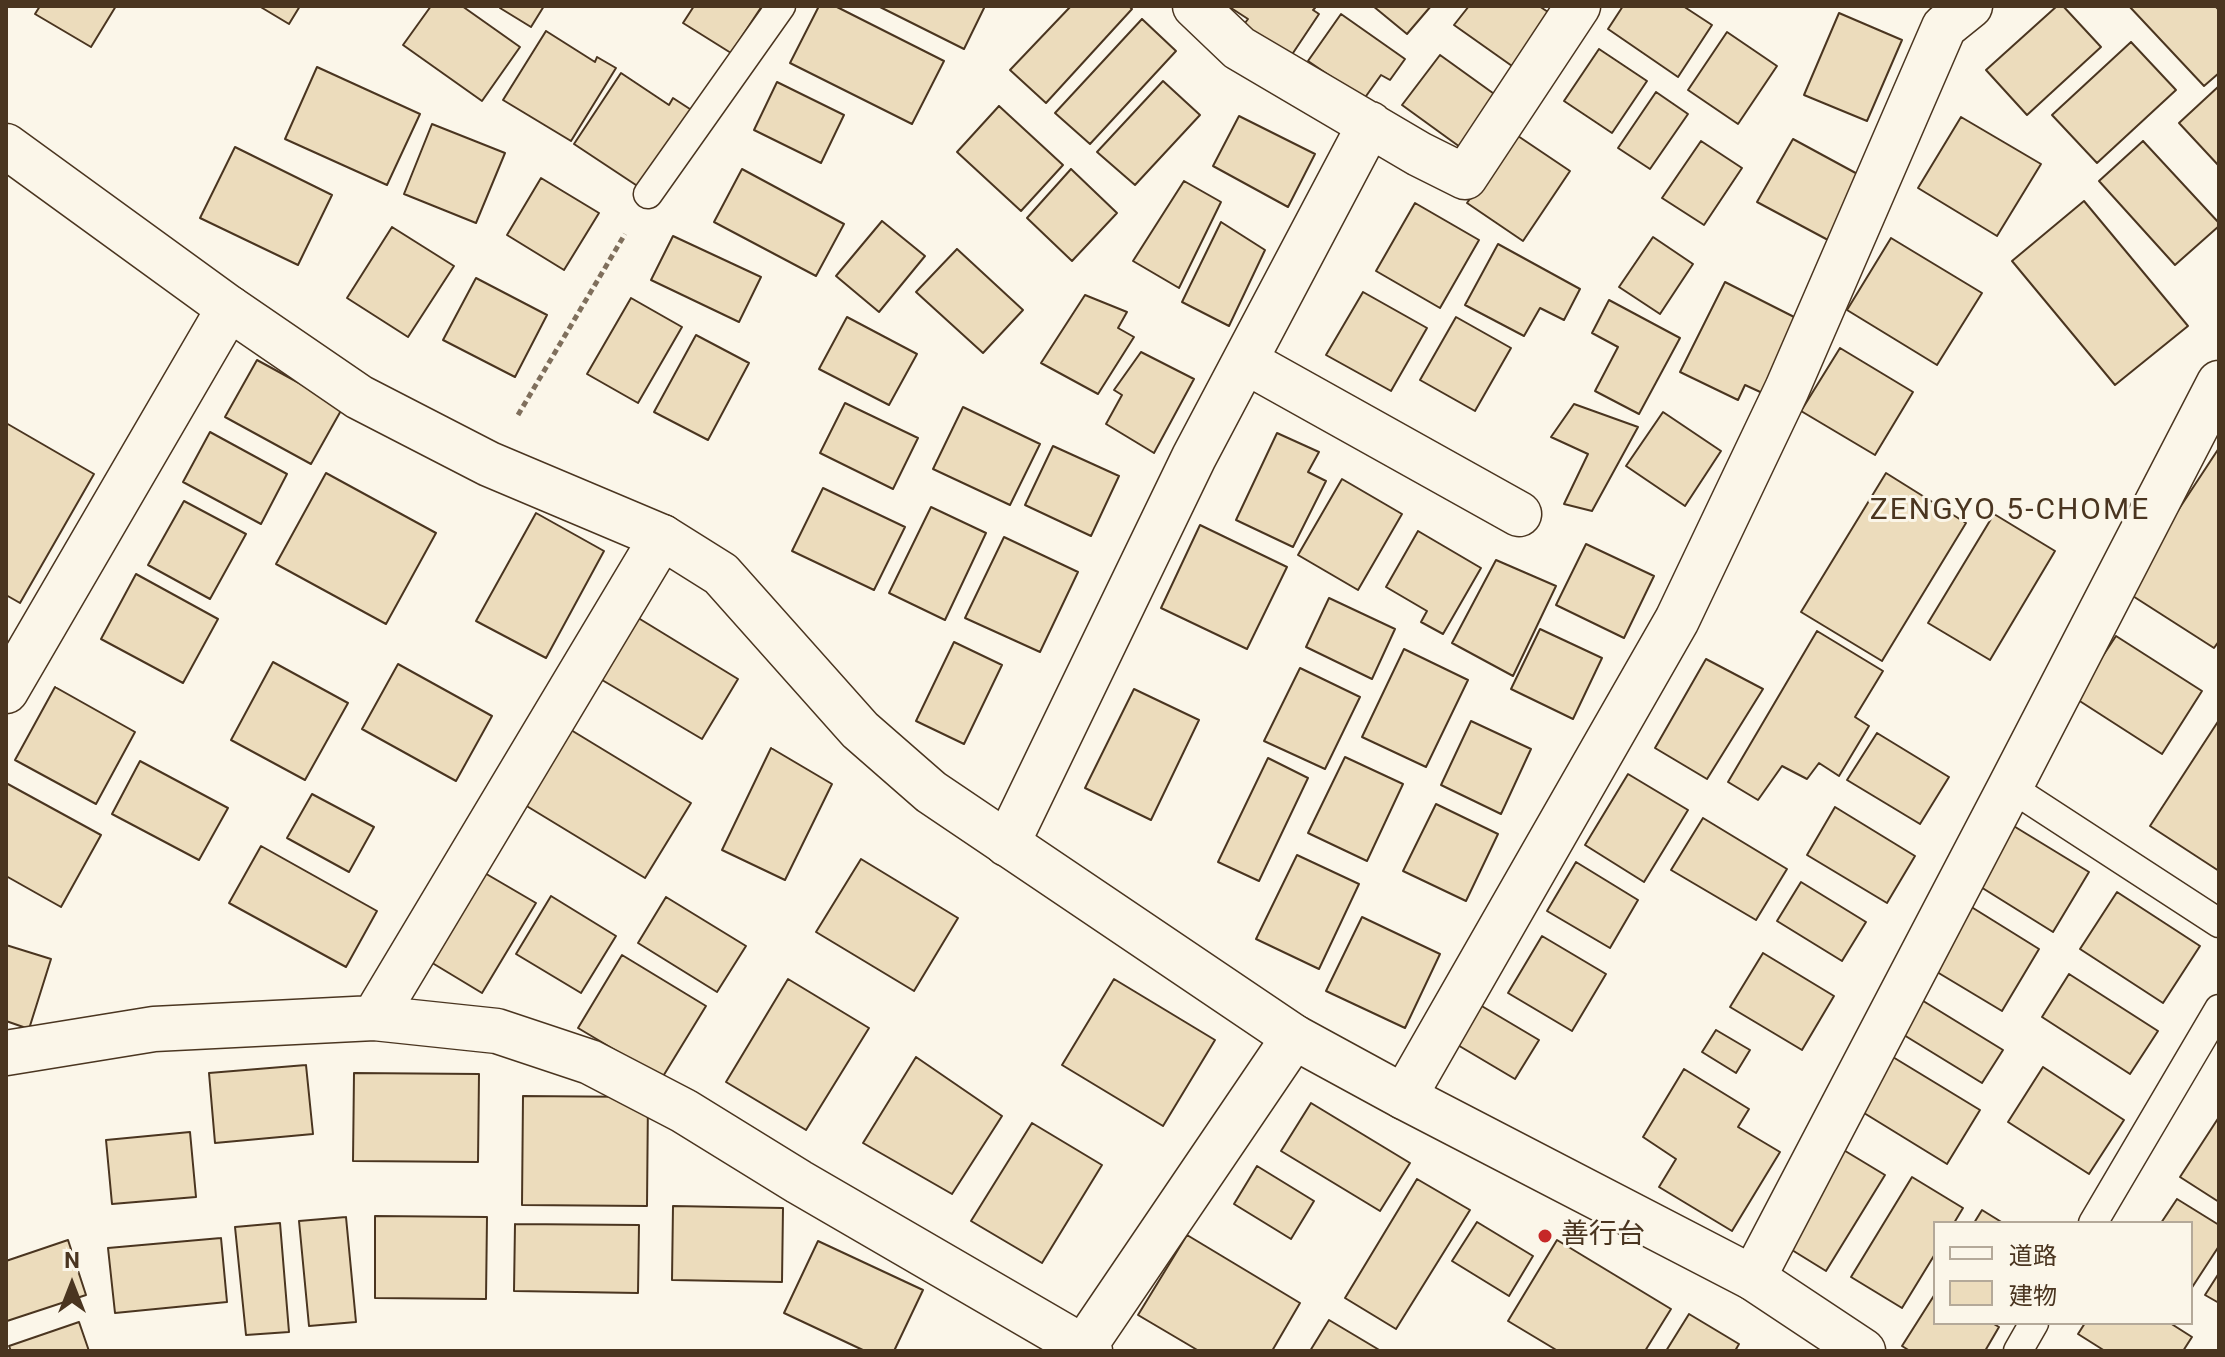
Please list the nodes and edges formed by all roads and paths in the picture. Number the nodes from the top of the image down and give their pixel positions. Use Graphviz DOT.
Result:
graph roads {
  1 [pos="781,6"];
  2 [pos="1195,6"];
  3 [pos="1578,6"];
  4 [pos="1943,13"];
  5 [pos="1370,124"];
  6 [pos="6,146"];
  7 [pos="648,194"];
  8 [pos="229,308"];
  9 [pos="1245,361"];
  10 [pos="2219,383"];
  11 [pos="489,464"];
  12 [pos="1519,514"];
  13 [pos="662,537"];
  14 [pos="6,691"];
  15 [pos="2010,787"];
  16 [pos="1007,844"];
  17 [pos="2219,923"];
  18 [pos="2219,1009"];
  19 [pos="374,1018"];
  20 [pos="1294,1037"];
  21 [pos="6,1053"];
  22 [pos="1404,1097"];
  23 [pos="2094,1221"];
  24 [pos="1753,1278"];
  25 [pos="2033,1325"];
  26 [pos="1085,1350"];
  27 [pos="1863,1351"];
  28 [pos="2018,1351"];
  1 -- 7 [label="lane"];
  2 -- 5 [label="street"];
  3 -- 5 [label="street"];
  4 -- 22 [label="street"];
  5 -- 9 [label="street"];
  6 -- 8 [label="street"];
  7 -- 11 [label="path"];
  8 -- 11 [label="street"];
  8 -- 14 [label="street"];
  9 -- 12 [label="street"];
  9 -- 16 [label="street"];
  10 -- 15 [label="street"];
  11 -- 13 [label="street"];
  13 -- 16 [label="street"];
  13 -- 19 [label="street"];
  15 -- 17 [label="lane"];
  15 -- 24 [label="street"];
  16 -- 20 [label="street"];
  18 -- 23 [label="lane"];
  19 -- 21 [label="street"];
  19 -- 26 [label="street"];
  20 -- 22 [label="street"];
  20 -- 26 [label="street"];
  22 -- 24 [label="street"];
  24 -- 27 [label="street"];
  25 -- 28 [label="lane"];
}
